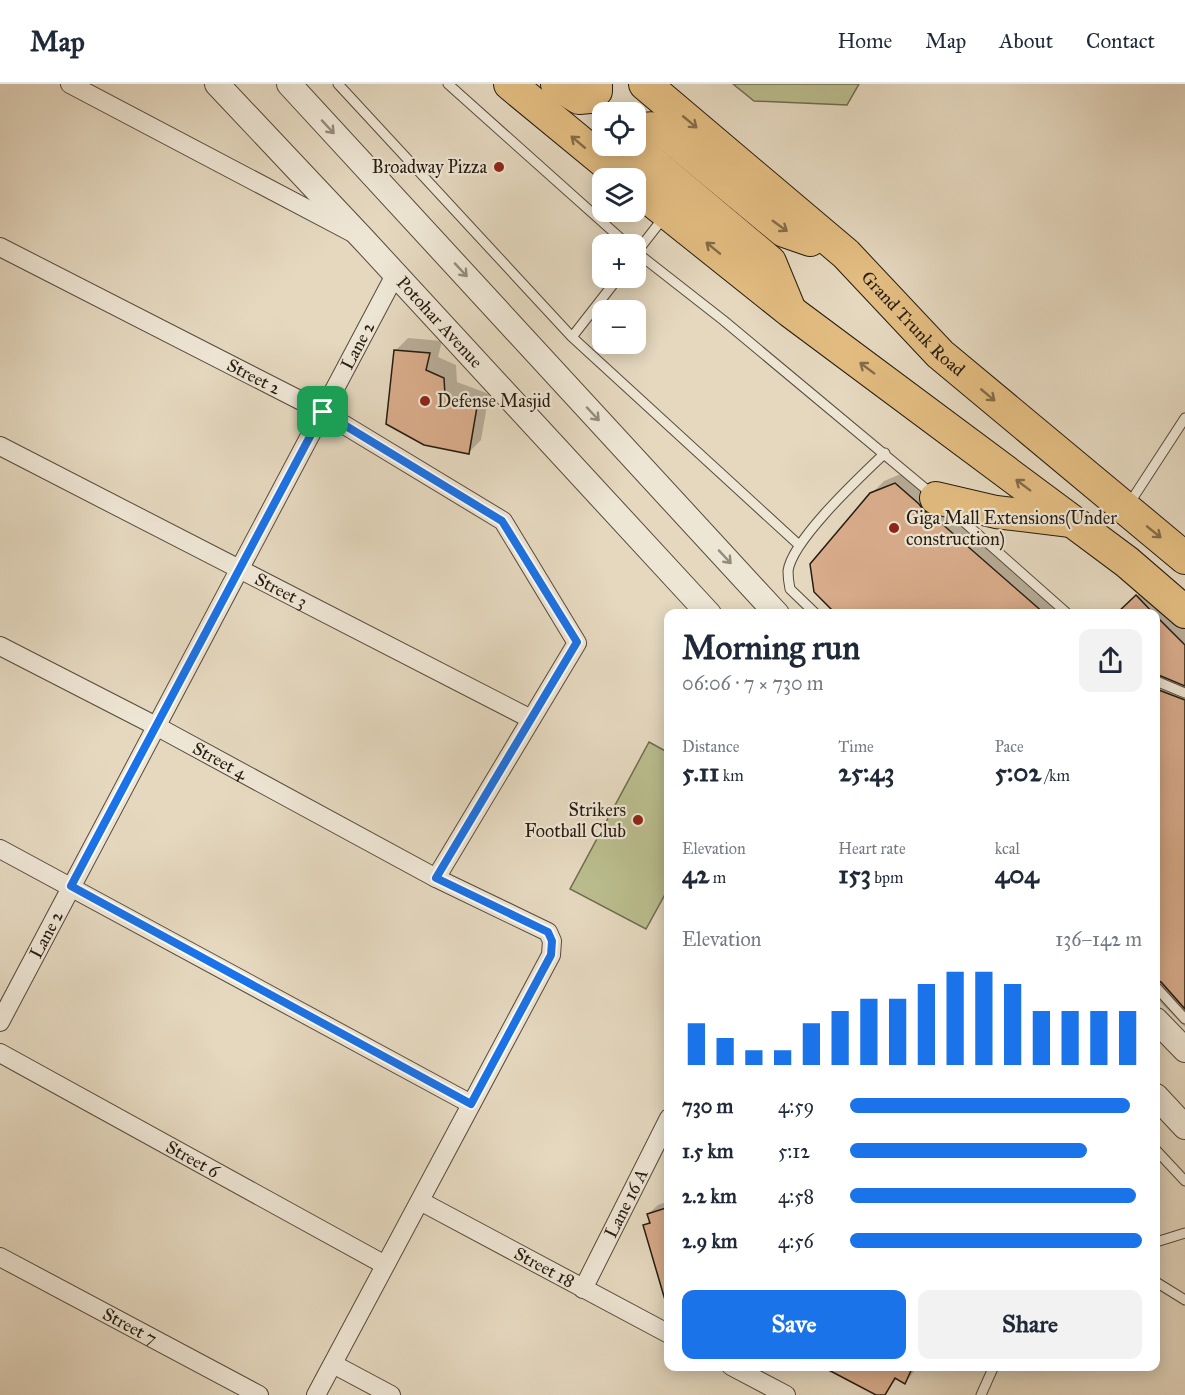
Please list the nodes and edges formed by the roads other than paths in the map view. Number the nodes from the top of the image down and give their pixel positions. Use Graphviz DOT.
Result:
graph roads {
  1 [pos="70,84"];
  2 [pos="217,84"];
  3 [pos="289,84"];
  4 [pos="338,84"];
  5 [pos="447,84"];
  6 [pos="510,84"];
  7 [pos="557,84"];
  8 [pos="596,84"];
  9 [pos="645,84"];
  10 [pos="646,129"];
  11 [pos="645,156"];
  12 [pos="612,168"];
  13 [pos="646,196"];
  14 [pos="667,212"];
  15 [pos="616,234"];
  16 [pos="363,239"];
  17 [pos="646,240"];
  18 [pos="0,247"];
  19 [pos="846,254"];
  20 [pos="646,261"];
  21 [pos="395,275"];
  22 [pos="610,288"];
  23 [pos="790,311"];
  24 [pos="572,337"];
  25 [pos="323,412"];
  26 [pos="1185,418"];
  27 [pos="0,446"];
  28 [pos="885,453"];
  29 [pos="936,498"];
  30 [pos="1126,509"];
  31 [pos="1072,521"];
  32 [pos="799,544"];
  33 [pos="1185,558"];
  34 [pos="240,569"];
  35 [pos="704,609"];
  36 [pos="772,609"];
  37 [pos="811,609"];
  38 [pos="1062,609"];
  39 [pos="1185,612"];
  40 [pos="0,646"];
  41 [pos="1160,683"];
  42 [pos="1185,693"];
  43 [pos="531,718"];
  44 [pos="156,726"];
  45 [pos="0,849"];
  46 [pos="436,878"];
  47 [pos="71,886"];
  48 [pos="1160,991"];
  49 [pos="1185,1019"];
  50 [pos="0,1022"];
  51 [pos="1160,1024"];
  52 [pos="1185,1050"];
  53 [pos="0,1053"];
  54 [pos="1160,1100"];
  55 [pos="471,1104"];
  56 [pos="1185,1126"];
  57 [pos="664,1128"];
  58 [pos="1160,1154"];
  59 [pos="1185,1181"];
  60 [pos="420,1201"];
  61 [pos="1185,1233"];
  62 [pos="1160,1241"];
  63 [pos="0,1257"];
  64 [pos="385,1265"];
  65 [pos="1160,1284"];
  66 [pos="583,1289"];
  67 [pos="1185,1300"];
  68 [pos="664,1331"];
  69 [pos="333,1364"];
  70 [pos="740,1371"];
  71 [pos="992,1371"];
  72 [pos="259,1395"];
  73 [pos="316,1395"];
  74 [pos="391,1395"];
  75 [pos="786,1395"];
  76 [pos="981,1395"];
  1 -- 16 [label="street"];
  2 -- 16 [label="street, Potohar Avenue"];
  3 -- 36 [label="street, one-way"];
  4 -- 24 [label="lane"];
  5 -- 15 [label="lane"];
  12 -- 6 [label="highway, one-way"];
  7 -- 8 [label="highway"];
  9 -- 19 [label="highway, Grand Trunk Road, one-way"];
  10 -- 19 [label="highway, one-way"];
  11 -- 23 [label="highway"];
  13 -- 14 [label="highway"];
  14 -- 17 [label="lane"];
  23 -- 14 [label="highway, one-way"];
  16 -- 21 [label="street, Potohar Avenue"];
  18 -- 25 [label="street, Street 2"];
  19 -- 30 [label="highway, Grand Trunk Road, one-way"];
  20 -- 28 [label="lane"];
  21 -- 25 [label="street, Lane 2"];
  21 -- 35 [label="street, Potohar Avenue"];
  22 -- 24 [label="lane"];
  31 -- 23 [label="highway, one-way"];
  24 -- 32 [label="lane"];
  25 -- 34 [label="street, Lane 2"];
  25 -- 43 [label="street, Street 2"];
  26 -- 30 [label="lane"];
  27 -- 34 [label="street, Street 3"];
  28 -- 29 [label="lane"];
  28 -- 32 [label="lane"];
  29 -- 31 [label="highway"];
  29 -- 38 [label="lane"];
  30 -- 33 [label="highway, Grand Trunk Road, one-way"];
  31 -- 39 [label="highway"];
  32 -- 37 [label="lane"];
  34 -- 43 [label="street, Street 3"];
  34 -- 44 [label="street, Lane 2"];
  40 -- 44 [label="street, Street 4"];
  41 -- 42 [label="lane"];
  43 -- 46 [label="street"];
  44 -- 46 [label="street, Street 4"];
  44 -- 47 [label="street, Lane 2"];
  45 -- 47 [label="street"];
  46 -- 55 [label="street, Street 4"];
  47 -- 50 [label="street, Lane 2"];
  47 -- 55 [label="street"];
  48 -- 49 [label="lane"];
  51 -- 52 [label="street"];
  53 -- 64 [label="street, Street 6"];
  54 -- 56 [label="street"];
  55 -- 60 [label="street, Street 4"];
  57 -- 66 [label="street, Lane 16 A"];
  58 -- 59 [label="lane"];
  60 -- 64 [label="street, Street 4"];
  60 -- 66 [label="street, Street 18"];
  61 -- 62 [label="lane"];
  63 -- 72 [label="street, Street 7"];
  64 -- 69 [label="street, Street 4"];
  65 -- 67 [label="lane"];
  66 -- 68 [label="street, Street 18"];
  69 -- 73 [label="street, Street 4"];
  69 -- 74 [label="street"];
  70 -- 75 [label="street"];
  71 -- 76 [label="lane"];
}
